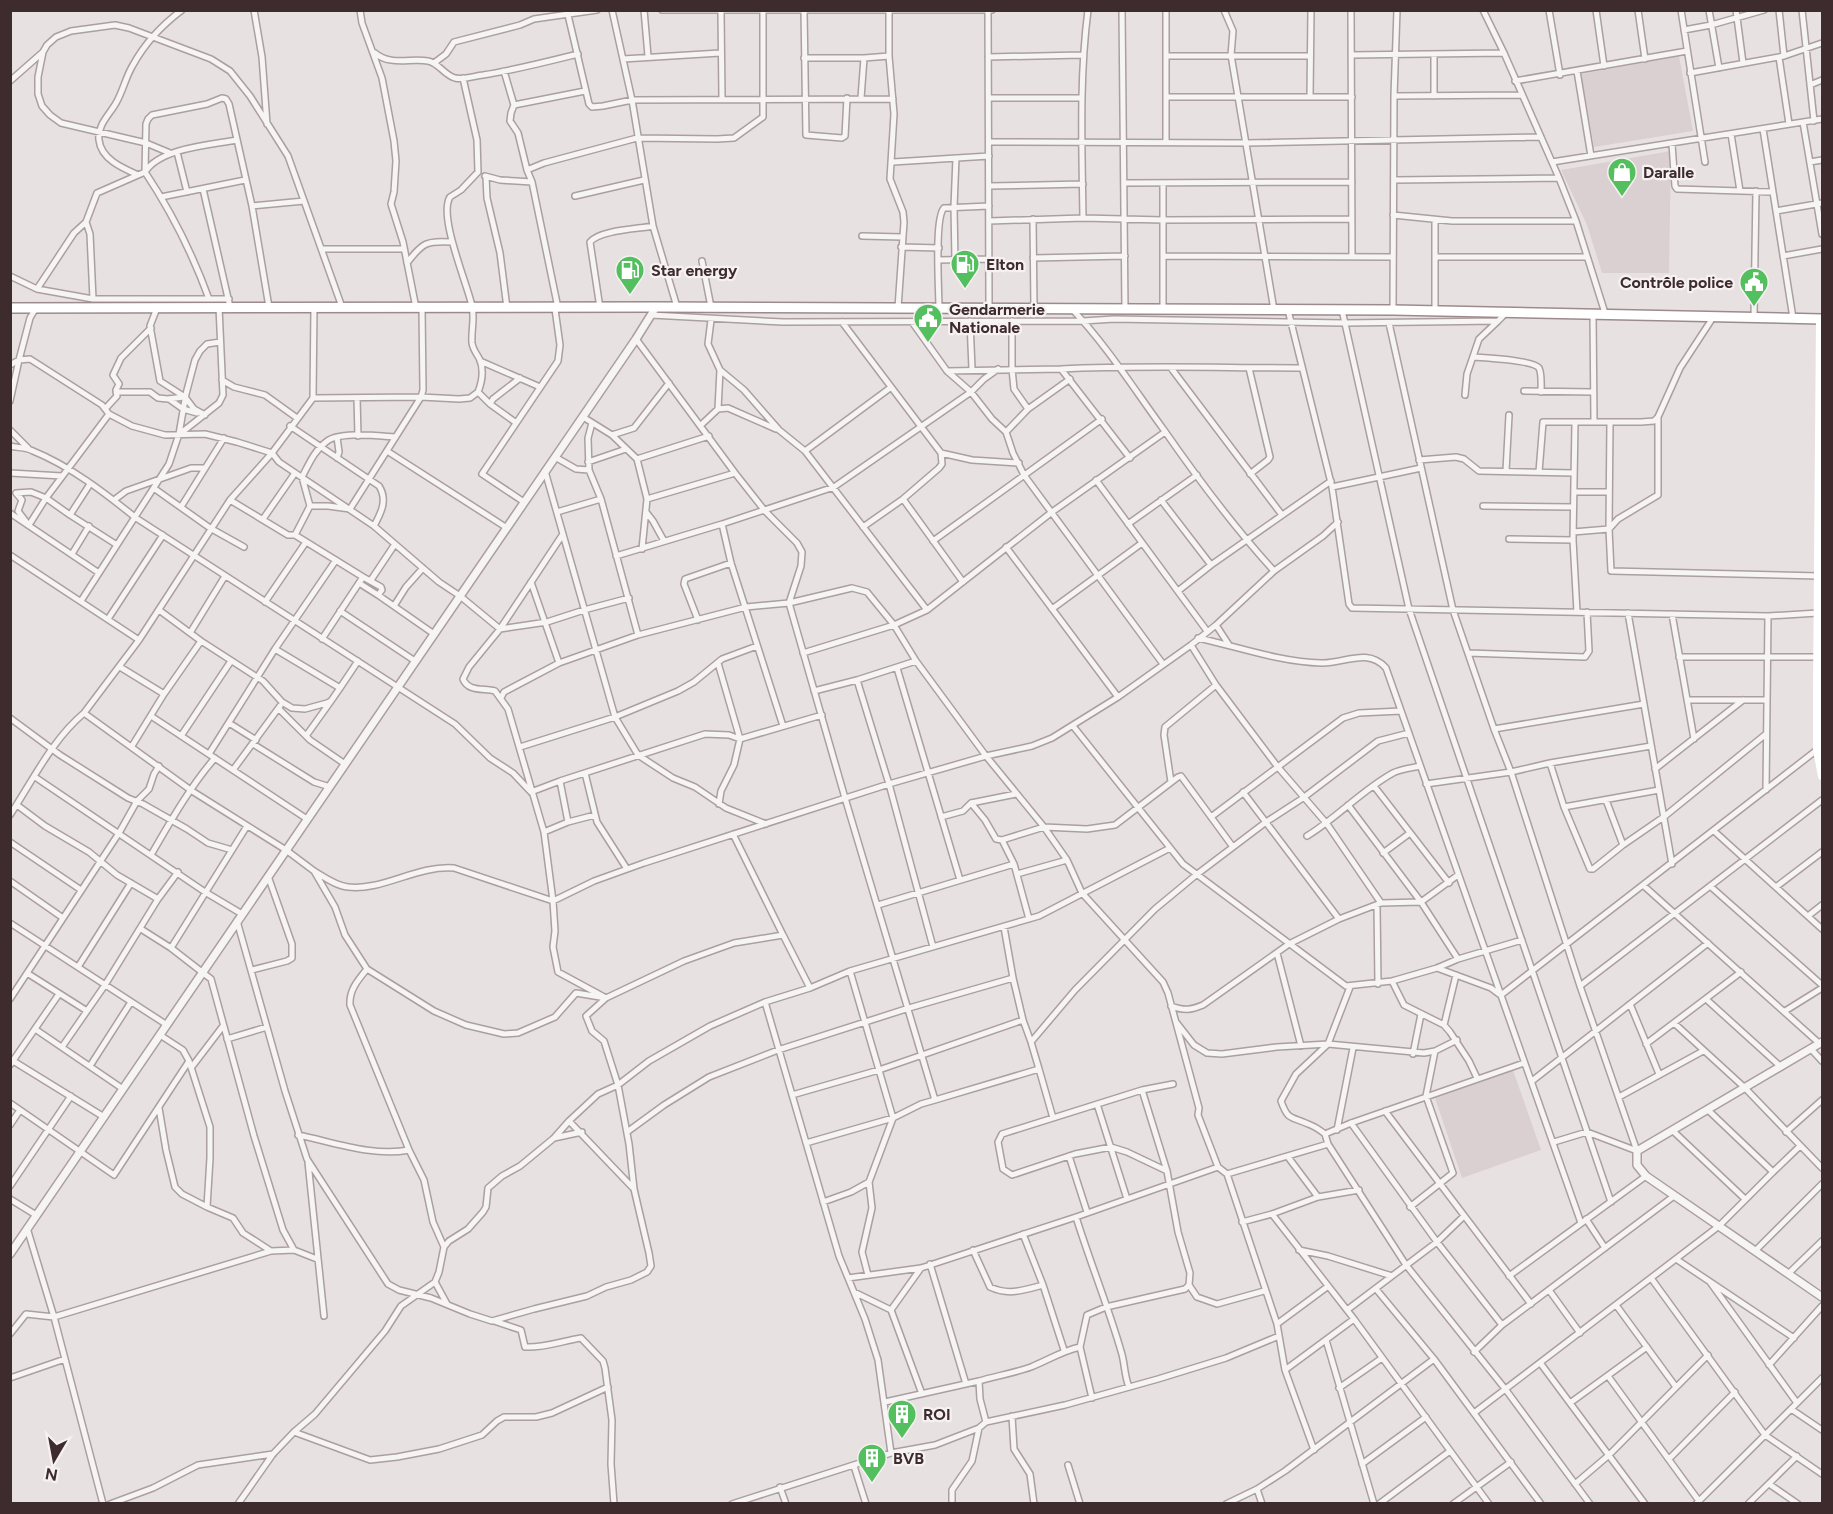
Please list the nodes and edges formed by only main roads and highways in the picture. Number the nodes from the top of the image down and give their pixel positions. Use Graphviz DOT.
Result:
graph roads {
  1 [pos="10,308"];
  2 [pos="1821,319"];
  3 [pos="1821,427"];
  4 [pos="1821,521"];
  5 [pos="1820,689"];
  6 [pos="1820,748"];
  7 [pos="1822,776"];
  1 -- 2 [label="highway"];
  2 -- 3 [label="main road"];
  3 -- 4 [label="main road"];
  4 -- 5 [label="main road"];
  5 -- 6 [label="main road"];
  6 -- 7 [label="main road"];
}
